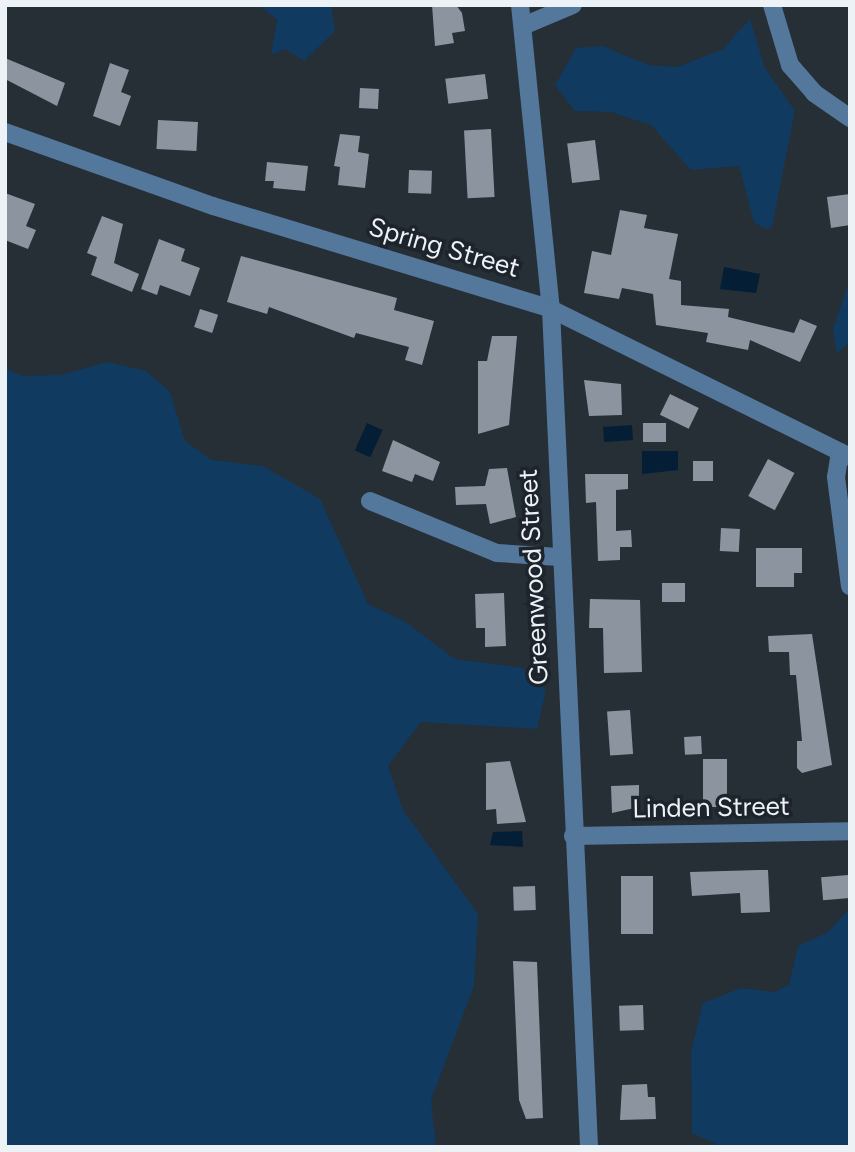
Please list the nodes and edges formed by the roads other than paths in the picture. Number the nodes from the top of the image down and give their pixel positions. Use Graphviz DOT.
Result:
graph roads {
  1 [pos="520,5"];
  2 [pos="573,5"];
  3 [pos="772,5"];
  4 [pos="523,26"];
  5 [pos="850,118"];
  6 [pos="5,132"];
  7 [pos="551,309"];
  8 [pos="845,455"];
  9 [pos="370,501"];
  10 [pos="559,557"];
  11 [pos="850,586"];
  12 [pos="850,831"];
  13 [pos="573,836"];
  14 [pos="589,1147"];
  1 -- 4 [label="street, Greenwood Street"];
  2 -- 4 [label="street"];
  3 -- 5 [label="street"];
  4 -- 7 [label="street, Greenwood Street"];
  6 -- 7 [label="street, Spring Street"];
  7 -- 8 [label="street, Spring Street"];
  7 -- 10 [label="street, Greenwood Street"];
  8 -- 11 [label="street"];
  9 -- 10 [label="street"];
  10 -- 13 [label="street, Greenwood Street"];
  12 -- 13 [label="street, Linden Street"];
  13 -- 14 [label="street, Greenwood Street"];
}
